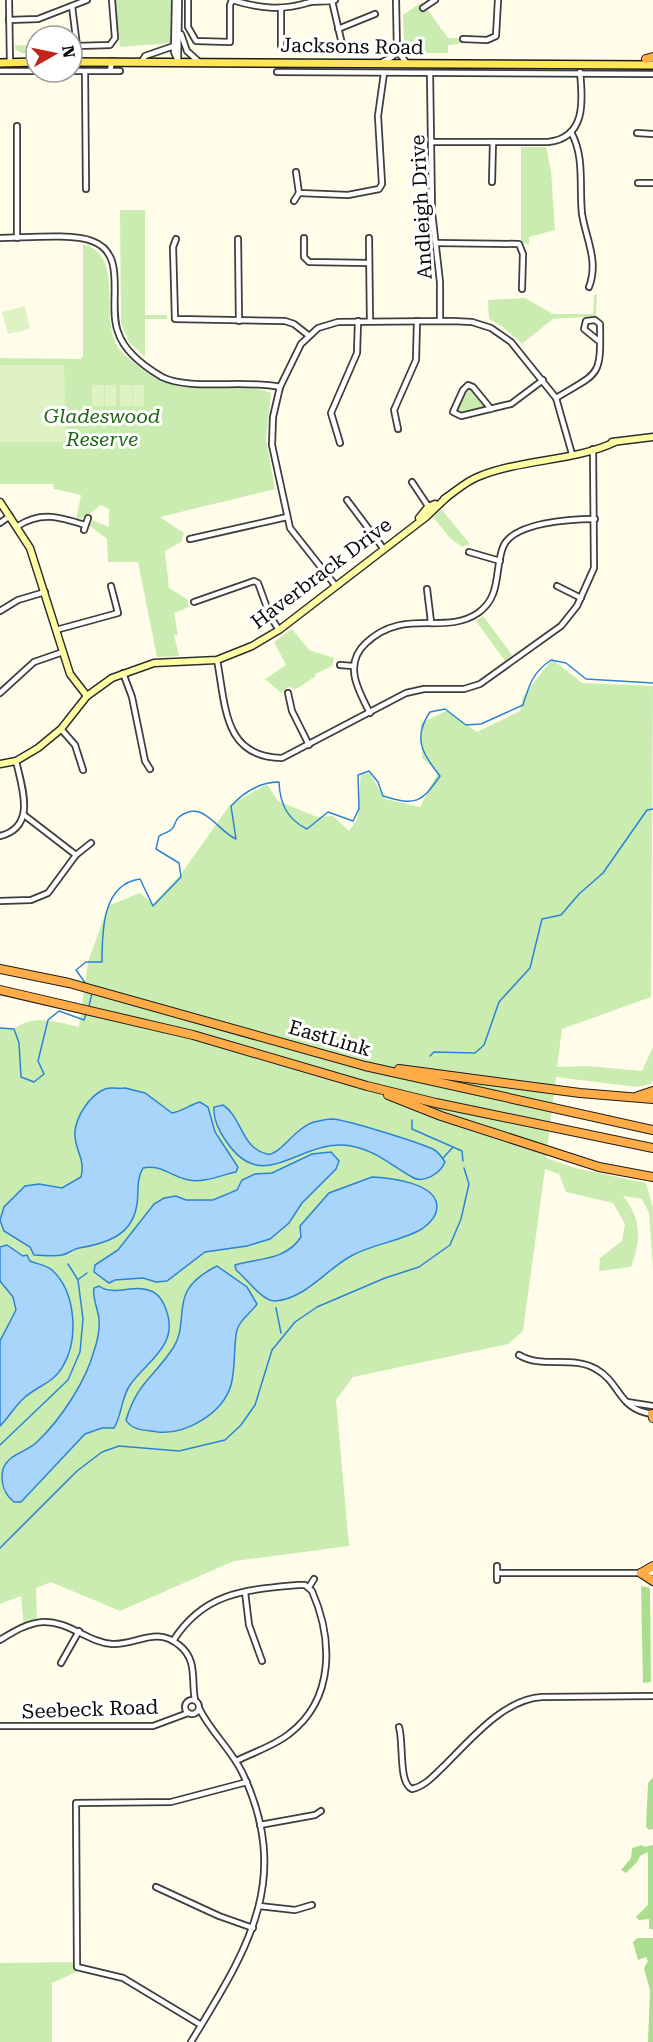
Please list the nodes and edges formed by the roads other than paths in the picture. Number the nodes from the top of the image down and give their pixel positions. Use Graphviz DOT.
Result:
graph roads {
  1 [pos="9,0"];
  2 [pos="87,0"];
  3 [pos="112,0"];
  4 [pos="177,0"];
  5 [pos="188,0"];
  6 [pos="232,0"];
  7 [pos="396,0"];
  8 [pos="435,0"];
  9 [pos="498,0"];
  10 [pos="309,1"];
  11 [pos="333,1"];
  12 [pos="72,6"];
  13 [pos="281,8"];
  14 [pos="423,8"];
  15 [pos="375,14"];
  16 [pos="9,20"];
  17 [pos="180,29"];
  18 [pos="338,29"];
  19 [pos="463,39"];
  20 [pos="342,44"];
  21 [pos="174,46"];
  22 [pos="281,46"];
  23 [pos="397,51"];
  24 [pos="651,60"];
  25 [pos="112,61"];
  26 [pos="142,61"];
  27 [pos="178,61"];
  28 [pos="198,61"];
  29 [pos="24,62"];
  30 [pos="84,62"];
  31 [pos="0,63"];
  32 [pos="10,63"];
  33 [pos="358,63"];
  34 [pos="582,63"];
  35 [pos="376,64"];
  36 [pos="410,64"];
  37 [pos="0,71"];
  38 [pos="24,71"];
  39 [pos="110,71"];
  40 [pos="120,71"];
  41 [pos="85,72"];
  42 [pos="277,72"];
  43 [pos="582,72"];
  44 [pos="358,73"];
  45 [pos="381,73"];
  46 [pos="433,73"];
  47 [pos="653,74"];
  48 [pos="17,126"];
  49 [pos="570,133"];
  50 [pos="637,133"];
  51 [pos="653,134"];
  52 [pos="432,142"];
  53 [pos="493,142"];
  54 [pos="296,172"];
  55 [pos="492,182"];
  56 [pos="638,183"];
  57 [pos="653,183"];
  58 [pos="86,189"];
  59 [pos="299,194"];
  60 [pos="294,201"];
  61 [pos="0,238"];
  62 [pos="17,238"];
  63 [pos="176,238"];
  64 [pos="304,238"];
  65 [pos="369,238"];
  66 [pos="238,239"];
  67 [pos="437,243"];
  68 [pos="369,263"];
  69 [pos="589,287"];
  70 [pos="522,289"];
  71 [pos="238,321"];
  72 [pos="358,321"];
  73 [pos="370,321"];
  74 [pos="417,321"];
  75 [pos="440,321"];
  76 [pos="308,336"];
  77 [pos="600,342"];
  78 [pos="543,380"];
  79 [pos="280,389"];
  80 [pos="556,398"];
  81 [pos="491,409"];
  82 [pos="398,429"];
  83 [pos="653,437"];
  84 [pos="340,443"];
  85 [pos="594,450"];
  86 [pos="572,452"];
  87 [pos="412,482"];
  88 [pos="347,500"];
  89 [pos="0,502"];
  90 [pos="429,508"];
  91 [pos="10,516"];
  92 [pos="287,517"];
  93 [pos="88,518"];
  94 [pos="595,519"];
  95 [pos="0,523"];
  96 [pos="18,526"];
  97 [pos="190,539"];
  98 [pos="383,548"];
  99 [pos="469,552"];
  100 [pos="500,561"];
  101 [pos="335,585"];
  102 [pos="111,586"];
  103 [pos="557,586"];
  104 [pos="427,589"];
  105 [pos="45,592"];
  106 [pos="580,598"];
  107 [pos="194,602"];
  108 [pos="0,611"];
  109 [pos="431,622"];
  110 [pos="56,630"];
  111 [pos="279,630"];
  112 [pos="63,651"];
  113 [pos="216,660"];
  114 [pos="340,665"];
  115 [pos="353,666"];
  116 [pos="123,673"];
  117 [pos="0,693"];
  118 [pos="288,693"];
  119 [pos="87,696"];
  120 [pos="370,713"];
  121 [pos="61,729"];
  122 [pos="309,745"];
  123 [pos="16,761"];
  124 [pos="0,764"];
  125 [pos="83,770"];
  126 [pos="150,770"];
  127 [pos="24,815"];
  128 [pos="0,836"];
  129 [pos="91,843"];
  130 [pos="76,855"];
  131 [pos="0,901"];
  132 [pos="0,969"];
  133 [pos="0,990"];
  134 [pos="365,1066"];
  135 [pos="367,1086"];
  136 [pos="653,1091"];
  137 [pos="634,1098"];
  138 [pos="653,1099"];
  139 [pos="653,1131"];
  140 [pos="653,1148"];
  141 [pos="651,1179"];
  142 [pos="519,1355"];
  143 [pos="653,1413"];
  144 [pos="497,1566"];
  145 [pos="653,1566"];
  146 [pos="641,1573"];
  147 [pos="653,1573"];
  148 [pos="314,1580"];
  149 [pos="653,1581"];
  150 [pos="309,1587"];
  151 [pos="245,1592"];
  152 [pos="79,1632"];
  153 [pos="0,1640"];
  154 [pos="173,1641"];
  155 [pos="262,1661"];
  156 [pos="61,1663"];
  157 [pos="193,1690"];
  158 [pos="653,1696"];
  159 [pos="195,1700"];
  160 [pos="188,1701"];
  161 [pos="184,1706"];
  162 [pos="199,1707"];
  163 [pos="188,1713"];
  164 [pos="194,1713"];
  165 [pos="179,1715"];
  166 [pos="204,1718"];
  167 [pos="0,1726"];
  168 [pos="399,1727"];
  169 [pos="236,1761"];
  170 [pos="247,1782"];
  171 [pos="321,1811"];
  172 [pos="260,1826"];
  173 [pos="156,1887"];
  174 [pos="312,1905"];
  175 [pos="259,1906"];
  176 [pos="254,1928"];
  177 [pos="201,2025"];
  178 [pos="191,2042"];
  1 -- 16 [label="street"];
  2 -- 12 [label="street"];
  3 -- 12 [label="street"];
  4 -- 17 [label="street"];
  4 -- 21 [label="street"];
  5 -- 6 [label="street"];
  6 -- 13 [label="street"];
  7 -- 23 [label="street"];
  8 -- 14 [label="street"];
  9 -- 19 [label="street"];
  10 -- 11 [label="street"];
  10 -- 13 [label="street"];
  11 -- 18 [label="street"];
  12 -- 16 [label="street"];
  13 -- 22 [label="street"];
  15 -- 18 [label="street"];
  16 -- 32 [label="street"];
  17 -- 27 [label="street"];
  17 -- 28 [label="street"];
  18 -- 20 [label="street"];
  21 -- 26 [label="street"];
  21 -- 27 [label="street"];
  23 -- 35 [label="street"];
  23 -- 36 [label="street"];
  24 -- 34 [label="main road, Jacksons Road"];
  25 -- 26 [label="main road, Jacksons Road"];
  25 -- 30 [label="main road, Jacksons Road"];
  25 -- 39 [label="street"];
  26 -- 27 [label="main road, Jacksons Road"];
  27 -- 28 [label="main road, Jacksons Road"];
  28 -- 33 [label="main road, Jacksons Road"];
  29 -- 32 [label="main road"];
  31 -- 32 [label="main road"];
  33 -- 35 [label="main road, Jacksons Road"];
  33 -- 44 [label="street"];
  34 -- 36 [label="main road, Jacksons Road"];
  34 -- 43 [label="street"];
  35 -- 36 [label="main road, Jacksons Road"];
  37 -- 38 [label="street"];
  39 -- 40 [label="street"];
  39 -- 41 [label="street"];
  41 -- 58 [label="street"];
  42 -- 44 [label="street"];
  43 -- 46 [label="street"];
  43 -- 47 [label="street"];
  43 -- 49 [label="street"];
  44 -- 45 [label="street"];
  45 -- 46 [label="street"];
  45 -- 59 [label="street"];
  46 -- 52 [label="street, Andleigh Drive"];
  48 -- 62 [label="street"];
  49 -- 53 [label="street"];
  49 -- 69 [label="street"];
  50 -- 51 [label="street"];
  52 -- 53 [label="street"];
  52 -- 67 [label="street, Andleigh Drive"];
  53 -- 55 [label="street"];
  54 -- 59 [label="street"];
  56 -- 57 [label="street"];
  59 -- 60 [label="street"];
  61 -- 62 [label="street"];
  62 -- 79 [label="street"];
  63 -- 71 [label="street"];
  64 -- 68 [label="street"];
  65 -- 68 [label="street"];
  66 -- 71 [label="street"];
  67 -- 70 [label="street"];
  67 -- 75 [label="street, Andleigh Drive"];
  68 -- 73 [label="street"];
  71 -- 76 [label="street"];
  72 -- 73 [label="street"];
  72 -- 76 [label="street"];
  72 -- 84 [label="street"];
  73 -- 74 [label="street"];
  74 -- 75 [label="street"];
  74 -- 82 [label="street"];
  75 -- 78 [label="street"];
  76 -- 79 [label="street"];
  77 -- 77 [label="street"];
  77 -- 80 [label="street"];
  78 -- 80 [label="street"];
  78 -- 81 [label="street"];
  79 -- 92 [label="street"];
  80 -- 86 [label="street"];
  81 -- 81 [label="street"];
  83 -- 85 [label="street, Haverbrack Drive"];
  85 -- 86 [label="street, Haverbrack Drive"];
  85 -- 94 [label="street"];
  86 -- 90 [label="street, Haverbrack Drive"];
  87 -- 90 [label="street"];
  88 -- 98 [label="street"];
  89 -- 91 [label="street"];
  90 -- 98 [label="street, Haverbrack Drive"];
  91 -- 95 [label="street"];
  91 -- 96 [label="street"];
  92 -- 97 [label="street"];
  92 -- 101 [label="street"];
  93 -- 96 [label="street"];
  94 -- 100 [label="street"];
  94 -- 106 [label="street"];
  96 -- 105 [label="street"];
  98 -- 101 [label="street, Haverbrack Drive"];
  99 -- 100 [label="street"];
  100 -- 109 [label="street"];
  101 -- 111 [label="street, Haverbrack Drive"];
  102 -- 110 [label="street"];
  103 -- 106 [label="street"];
  104 -- 109 [label="street"];
  105 -- 108 [label="street"];
  105 -- 110 [label="street"];
  106 -- 120 [label="street"];
  107 -- 111 [label="street"];
  109 -- 115 [label="street"];
  110 -- 112 [label="street"];
  111 -- 113 [label="street, Haverbrack Drive"];
  112 -- 117 [label="street"];
  112 -- 119 [label="street"];
  113 -- 116 [label="street, Haverbrack Drive"];
  113 -- 122 [label="street"];
  114 -- 115 [label="street"];
  115 -- 120 [label="street"];
  116 -- 119 [label="street, Haverbrack Drive"];
  116 -- 126 [label="street"];
  118 -- 122 [label="street"];
  119 -- 121 [label="street, Haverbrack Drive"];
  120 -- 122 [label="street"];
  121 -- 123 [label="street, Haverbrack Drive"];
  121 -- 125 [label="street"];
  123 -- 124 [label="street, Haverbrack Drive"];
  123 -- 127 [label="street"];
  127 -- 128 [label="street"];
  127 -- 130 [label="street"];
  129 -- 130 [label="street"];
  130 -- 131 [label="street"];
  132 -- 134 [label="highway, EastLink"];
  133 -- 135 [label="highway, EastLink"];
  134 -- 137 [label="highway"];
  134 -- 139 [label="highway, EastLink"];
  135 -- 140 [label="highway, EastLink"];
  135 -- 141 [label="highway"];
  136 -- 137 [label="highway"];
  137 -- 138 [label="highway"];
  142 -- 143 [label="street"];
  144 -- 146 [label="street"];
  145 -- 146 [label="highway"];
  146 -- 147 [label="street"];
  146 -- 149 [label="highway"];
  148 -- 150 [label="street"];
  150 -- 151 [label="street"];
  150 -- 169 [label="street"];
  151 -- 154 [label="street"];
  151 -- 155 [label="street"];
  152 -- 153 [label="street"];
  152 -- 154 [label="street"];
  152 -- 156 [label="street"];
  154 -- 157 [label="street"];
  157 -- 159 [label="street"];
  157 -- 160 [label="street"];
  158 -- 168 [label="street"];
  159 -- 160 [label="street"];
  159 -- 162 [label="street"];
  160 -- 161 [label="street"];
  161 -- 163 [label="street"];
  161 -- 165 [label="street, Seebeck Road"];
  162 -- 164 [label="street"];
  162 -- 166 [label="street"];
  163 -- 164 [label="street"];
  163 -- 165 [label="street, Seebeck Road"];
  164 -- 166 [label="street"];
  165 -- 167 [label="street, Seebeck Road"];
  166 -- 169 [label="street"];
  169 -- 170 [label="street"];
  170 -- 172 [label="street"];
  170 -- 177 [label="street"];
  171 -- 172 [label="street"];
  172 -- 175 [label="street"];
  173 -- 176 [label="street"];
  174 -- 175 [label="street"];
  175 -- 176 [label="street"];
  176 -- 177 [label="street"];
  177 -- 178 [label="street"];
}
